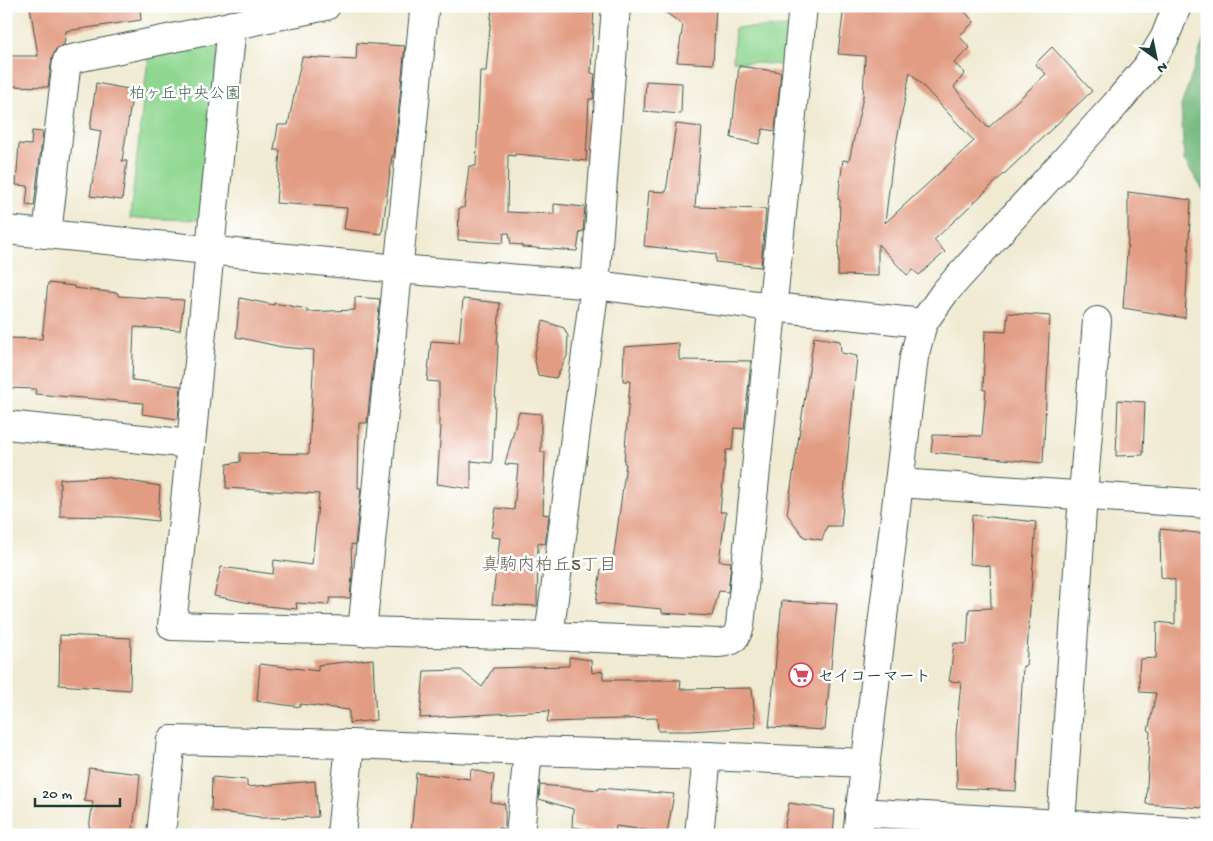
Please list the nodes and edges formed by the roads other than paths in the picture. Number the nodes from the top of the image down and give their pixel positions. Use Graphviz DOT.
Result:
graph roads {
  1 [pos="326,6"];
  2 [pos="423,6"];
  3 [pos="616,6"];
  4 [pos="803,6"];
  5 [pos="1177,6"];
  6 [pos="232,25"];
  7 [pos="6,230"];
  8 [pos="47,234"];
  9 [pos="211,251"];
  10 [pos="398,269"];
  11 [pos="595,285"];
  12 [pos="773,307"];
  13 [pos="1096,321"];
  14 [pos="923,323"];
  15 [pos="6,425"];
  16 [pos="192,444"];
  17 [pos="899,483"];
  18 [pos="1083,495"];
  19 [pos="1207,504"];
  20 [pos="362,632"];
  21 [pos="549,636"];
  22 [pos="350,744"];
  23 [pos="528,751"];
  24 [pos="707,756"];
  25 [pos="865,762"];
  26 [pos="858,823"];
  27 [pos="1061,824"];
  28 [pos="1207,833"];
  29 [pos="162,835"];
  30 [pos="341,835"];
  31 [pos="520,835"];
  32 [pos="699,835"];
  1 -- 6 [label="street"];
  2 -- 10 [label="street"];
  3 -- 11 [label="street"];
  4 -- 12 [label="street"];
  5 -- 14 [label="street"];
  6 -- 8 [label="street"];
  6 -- 9 [label="street"];
  7 -- 8 [label="street"];
  8 -- 9 [label="street"];
  9 -- 10 [label="street"];
  9 -- 16 [label="street"];
  10 -- 11 [label="street"];
  10 -- 20 [label="street"];
  11 -- 12 [label="street"];
  11 -- 21 [label="street"];
  12 -- 14 [label="street"];
  12 -- 21 [label="street"];
  13 -- 18 [label="street"];
  14 -- 17 [label="street"];
  15 -- 16 [label="street"];
  16 -- 20 [label="street"];
  17 -- 18 [label="street"];
  17 -- 25 [label="street"];
  18 -- 19 [label="street"];
  18 -- 27 [label="street"];
  20 -- 21 [label="street"];
  22 -- 23 [label="street"];
  22 -- 29 [label="street"];
  22 -- 30 [label="street"];
  23 -- 24 [label="street"];
  23 -- 31 [label="street"];
  24 -- 25 [label="street"];
  24 -- 32 [label="street"];
  25 -- 26 [label="street"];
  26 -- 27 [label="street"];
  27 -- 28 [label="street"];
}
